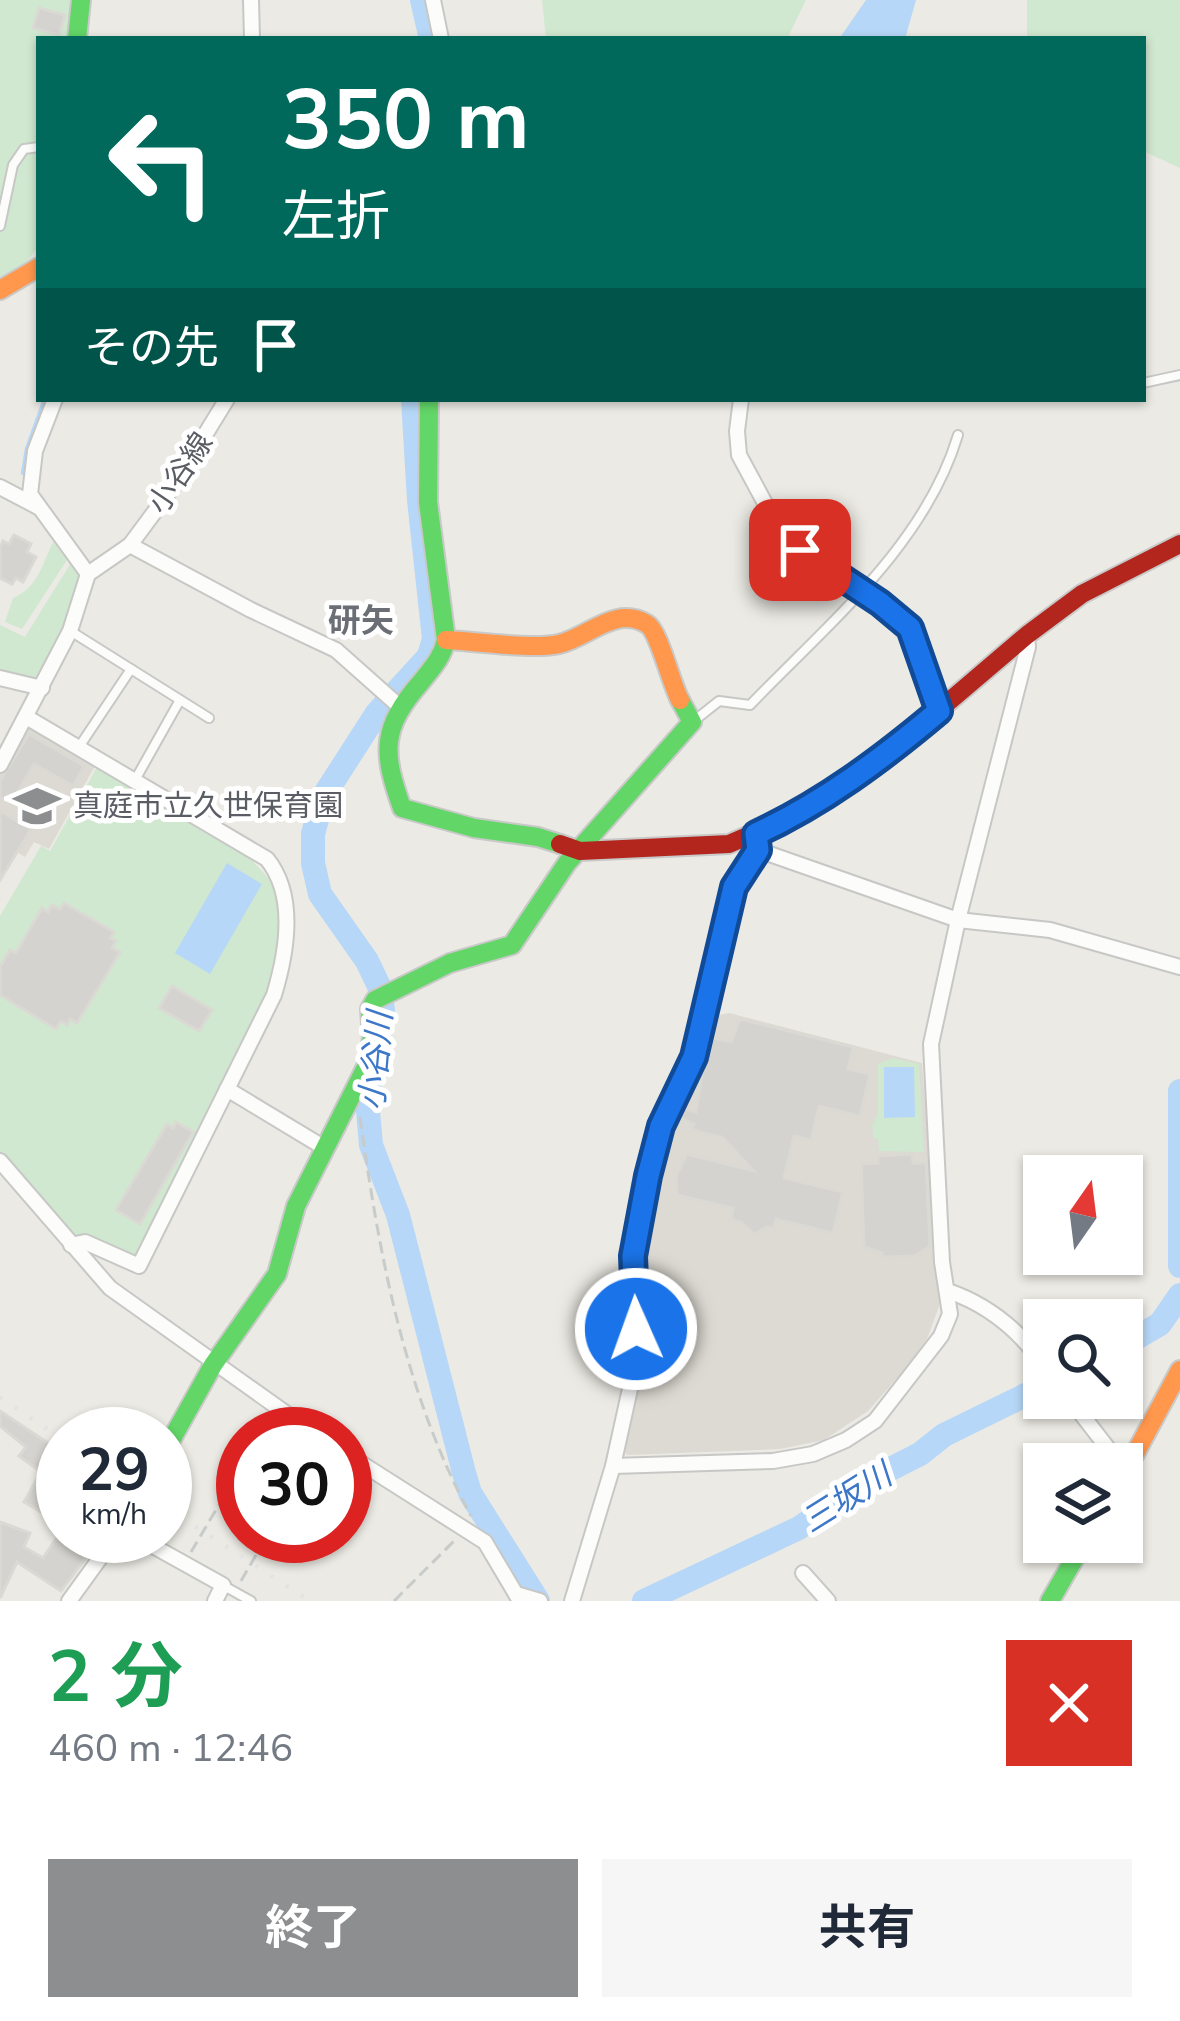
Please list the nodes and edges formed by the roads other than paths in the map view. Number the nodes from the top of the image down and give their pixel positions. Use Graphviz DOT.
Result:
graph roads {
  1 [pos="81,0"];
  2 [pos="251,0"];
  3 [pos="434,0"];
  4 [pos="77,36"];
  5 [pos="252,36"];
  6 [pos="440,36"];
  7 [pos="36,147"];
  8 [pos="0,226"];
  9 [pos="36,269"];
  10 [pos="0,290"];
  11 [pos="1180,375"];
  12 [pos="1146,382"];
  13 [pos="54,402"];
  14 [pos="225,402"];
  15 [pos="429,402"];
  16 [pos="741,402"];
  17 [pos="958,435"];
  18 [pos="0,488"];
  19 [pos="39,508"];
  20 [pos="130,544"];
  21 [pos="1180,544"];
  22 [pos="88,574"];
  23 [pos="861,590"];
  24 [pos="70,631"];
  25 [pos="1027,635"];
  26 [pos="446,640"];
  27 [pos="131,669"];
  28 [pos="0,678"];
  29 [pos="43,688"];
  30 [pos="180,700"];
  31 [pos="399,706"];
  32 [pos="939,711"];
  33 [pos="28,718"];
  34 [pos="209,718"];
  35 [pos="692,722"];
  36 [pos="80,747"];
  37 [pos="0,765"];
  38 [pos="135,782"];
  39 [pos="757,842"];
  40 [pos="580,851"];
  41 [pos="958,920"];
  42 [pos="1180,967"];
  43 [pos="227,1090"];
  44 [pos="323,1148"];
  45 [pos="0,1161"];
  46 [pos="71,1245"];
  47 [pos="948,1291"];
  48 [pos="1023,1341"];
  49 [pos="213,1365"];
  50 [pos="1180,1370"];
  51 [pos="190,1407"];
  52 [pos="275,1407"];
  53 [pos="1138,1443"];
  54 [pos="613,1466"];
  55 [pos="372,1470"];
  56 [pos="96,1563"];
  57 [pos="182,1563"];
  58 [pos="1072,1563"];
  59 [pos="803,1574"];
  60 [pos="229,1589"];
  61 [pos="518,1598"];
  62 [pos="69,1601"];
  63 [pos="215,1601"];
  64 [pos="251,1601"];
  65 [pos="540,1601"];
  66 [pos="572,1601"];
  67 [pos="828,1601"];
  68 [pos="1051,1601"];
  1 -- 4 [label="street"];
  2 -- 5 [label="street"];
  3 -- 6 [label="street"];
  7 -- 8 [label="lane"];
  9 -- 10 [label="street"];
  11 -- 12 [label="lane"];
  13 -- 19 [label="street"];
  14 -- 20 [label="street, 小谷線"];
  15 -- 26 [label="street"];
  16 -- 23 [label="street"];
  17 -- 23 [label="lane"];
  18 -- 19 [label="street"];
  19 -- 22 [label="street"];
  20 -- 22 [label="street, 小谷線"];
  20 -- 31 [label="street"];
  21 -- 25 [label="street"];
  22 -- 24 [label="street"];
  23 -- 32 [label="street"];
  23 -- 35 [label="lane"];
  24 -- 27 [label="lane"];
  24 -- 29 [label="street"];
  25 -- 32 [label="street"];
  25 -- 41 [label="street"];
  26 -- 31 [label="street"];
  26 -- 35 [label="street"];
  27 -- 30 [label="lane"];
  27 -- 36 [label="lane"];
  28 -- 29 [label="street"];
  29 -- 33 [label="street"];
  30 -- 34 [label="lane"];
  30 -- 38 [label="lane"];
  31 -- 40 [label="street"];
  32 -- 39 [label="street"];
  33 -- 36 [label="street"];
  33 -- 37 [label="street"];
  35 -- 40 [label="street"];
  36 -- 38 [label="street"];
  38 -- 43 [label="street"];
  39 -- 40 [label="street"];
  39 -- 41 [label="street"];
  39 -- 54 [label="street"];
  40 -- 44 [label="street"];
  41 -- 42 [label="street"];
  41 -- 47 [label="street"];
  43 -- 44 [label="street"];
  43 -- 46 [label="street"];
  44 -- 49 [label="street"];
  45 -- 46 [label="street"];
  46 -- 49 [label="street"];
  47 -- 48 [label="street"];
  47 -- 54 [label="street"];
  49 -- 51 [label="street"];
  49 -- 52 [label="street"];
  50 -- 53 [label="street"];
  54 -- 66 [label="street"];
  55 -- 61 [label="street"];
  56 -- 62 [label="street"];
  57 -- 60 [label="street"];
  58 -- 68 [label="street"];
  59 -- 67 [label="street"];
  60 -- 63 [label="street"];
  60 -- 64 [label="lane"];
  61 -- 65 [label="street"];
}
